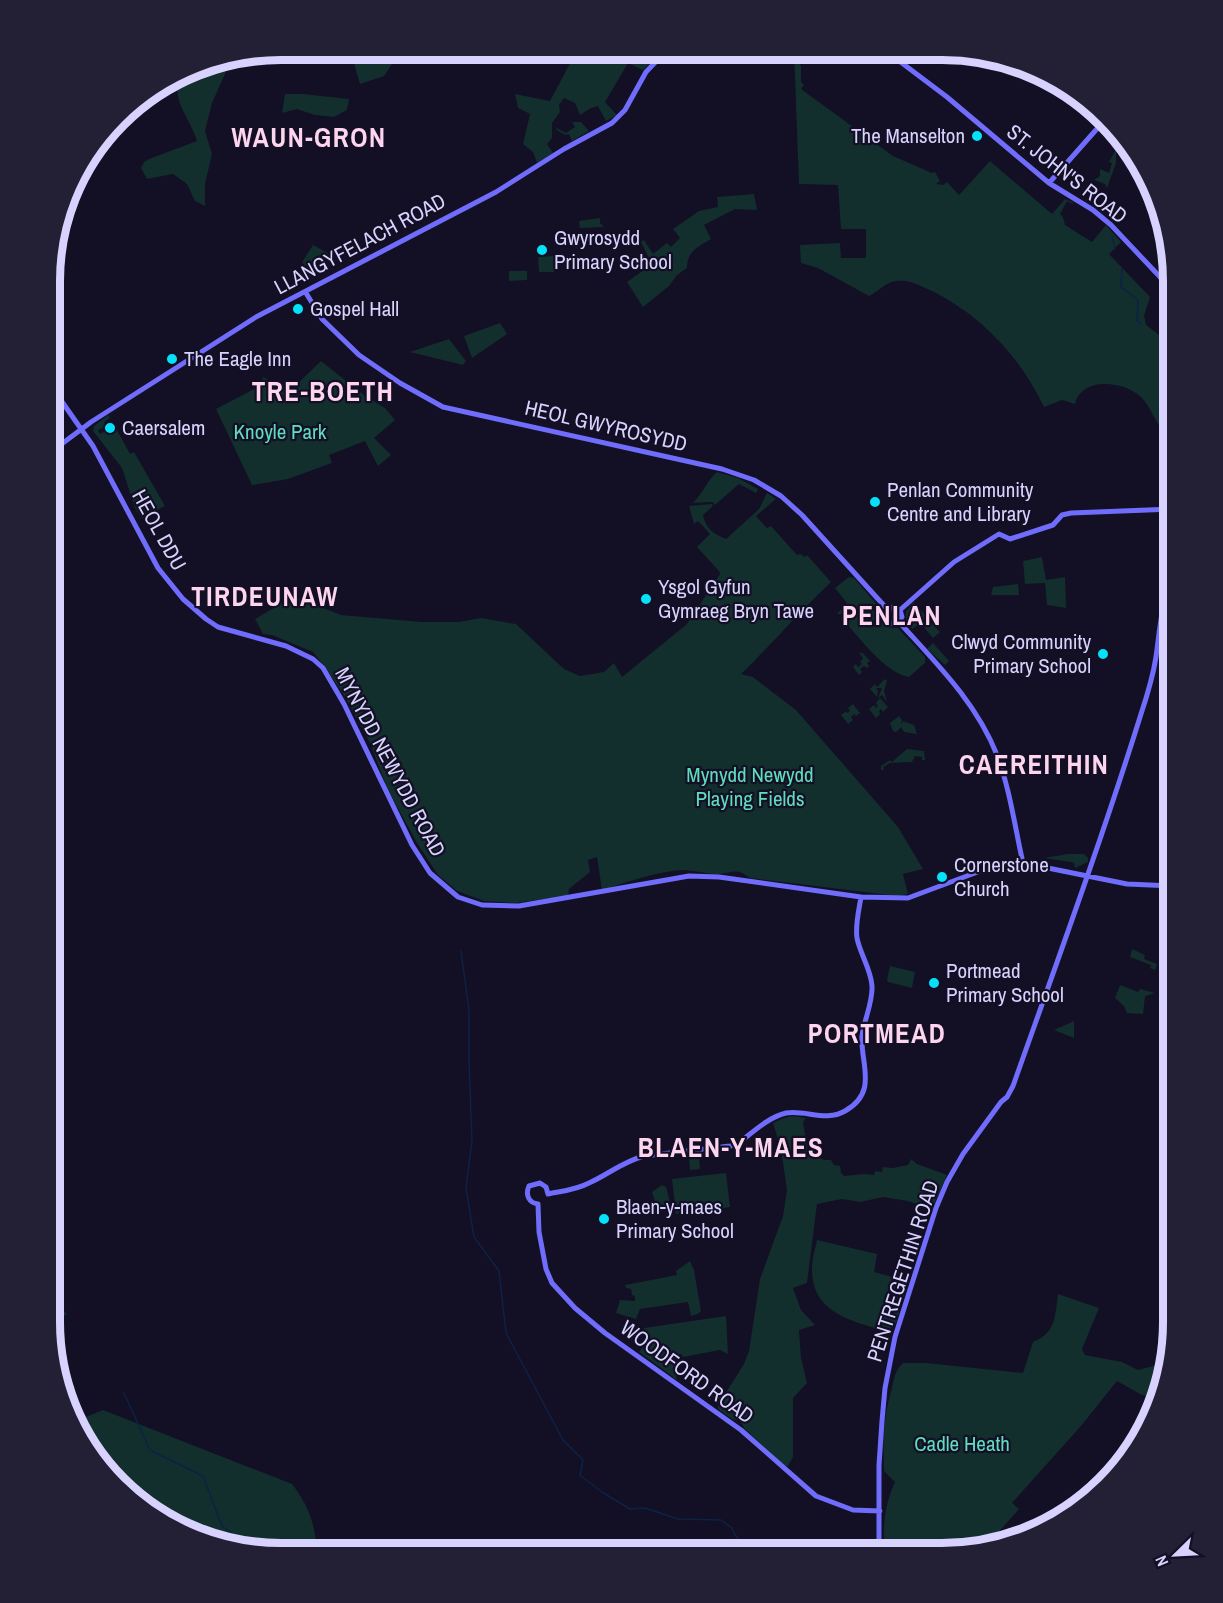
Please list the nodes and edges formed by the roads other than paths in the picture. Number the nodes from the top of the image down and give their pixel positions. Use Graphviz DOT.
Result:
graph roads {
  1 [pos="657,60"];
  2 [pos="898,60"];
  3 [pos="1099,126"];
  4 [pos="1049,183"];
  5 [pos="1163,281"];
  6 [pos="306,293"];
  7 [pos="60,398"];
  8 [pos="82,429"];
  9 [pos="60,445"];
  10 [pos="1163,509"];
  11 [pos="1163,606"];
  12 [pos="888,610"];
  13 [pos="900,610"];
  14 [pos="898,622"];
  15 [pos="261,638"];
  16 [pos="1023,863"];
  17 [pos="1088,876"];
  18 [pos="1163,886"];
  19 [pos="861,897"];
  20 [pos="548,1194"];
  21 [pos="538,1203"];
  22 [pos="880,1511"];
  23 [pos="879,1543"];
  1 -- 6 [label="street, LLANGYFELACH ROAD"];
  2 -- 4 [label="street, ST. JOHN'S ROAD"];
  3 -- 4 [label="street"];
  4 -- 5 [label="street, ST. JOHN'S ROAD"];
  6 -- 8 [label="street, LLANGYFELACH ROAD"];
  6 -- 12 [label="street, HEOL GWYROSYDD"];
  7 -- 8 [label="street, HEOL DDU"];
  8 -- 9 [label="street, LLANGYFELACH ROAD"];
  8 -- 15 [label="street, HEOL DDU"];
  10 -- 13 [label="street"];
  11 -- 17 [label="street, PENTREGETHIN ROAD"];
  12 -- 13 [label="street"];
  12 -- 14 [label="street"];
  13 -- 14 [label="street"];
  14 -- 16 [label="street"];
  15 -- 19 [label="street, MYNYDD NEWYDD ROAD"];
  16 -- 17 [label="street, MYNYDD NEWYDD ROAD"];
  16 -- 19 [label="street, MYNYDD NEWYDD ROAD"];
  17 -- 18 [label="street, MYNYDD NEWYDD ROAD"];
  17 -- 22 [label="street, PENTREGETHIN ROAD"];
  19 -- 20 [label="street"];
  20 -- 21 [label="street"];
  20 -- 21 [label="street, WOODFORD ROAD"];
  21 -- 22 [label="street, WOODFORD ROAD"];
  22 -- 23 [label="street, PENTREGETHIN ROAD"];
}
